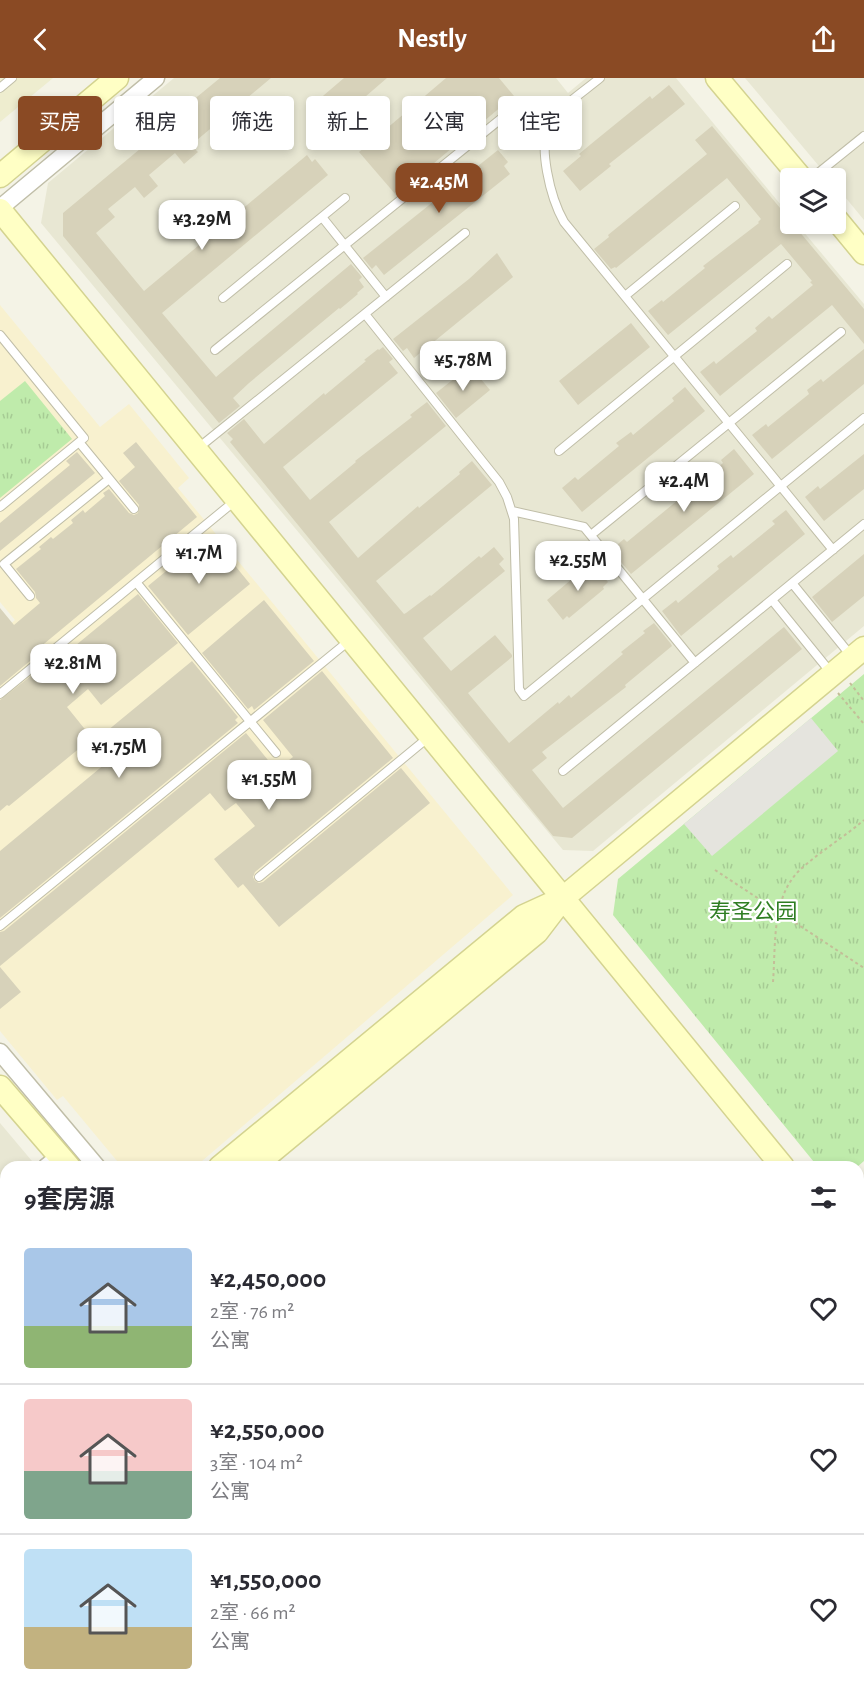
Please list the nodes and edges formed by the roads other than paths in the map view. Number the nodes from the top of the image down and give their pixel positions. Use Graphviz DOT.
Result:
graph roads {
  1 [pos="12,78"];
  2 [pos="117,78"];
  3 [pos="156,78"];
  4 [pos="600,78"];
  5 [pos="717,78"];
  6 [pos="0,88"];
  7 [pos="498,121"];
  8 [pos="864,136"];
  9 [pos="793,168"];
  10 [pos="824,168"];
  11 [pos="0,176"];
  12 [pos="345,198"];
  13 [pos="735,206"];
  14 [pos="0,209"];
  15 [pos="322,217"];
  16 [pos="846,230"];
  17 [pos="465,233"];
  18 [pos="344,245"];
  19 [pos="862,247"];
  20 [pos="787,264"];
  21 [pos="386,297"];
  22 [pos="625,297"];
  23 [pos="223,298"];
  24 [pos="365,314"];
  25 [pos="841,332"];
  26 [pos="0,336"];
  27 [pos="214,350"];
  28 [pos="674,357"];
  29 [pos="864,418"];
  30 [pos="729,423"];
  31 [pos="79,442"];
  32 [pos="196,450"];
  33 [pos="559,452"];
  34 [pos="109,478"];
  35 [pos="780,486"];
  36 [pos="237,499"];
  37 [pos="0,507"];
  38 [pos="134,509"];
  39 [pos="512,511"];
  40 [pos="864,524"];
  41 [pos="591,535"];
  42 [pos="833,550"];
  43 [pos="136,582"];
  44 [pos="792,583"];
  45 [pos="30,596"];
  46 [pos="643,599"];
  47 [pos="772,600"];
  48 [pos="351,639"];
  49 [pos="695,663"];
  50 [pos="843,666"];
  51 [pos="0,694"];
  52 [pos="250,722"];
  53 [pos="430,736"];
  54 [pos="276,753"];
  55 [pos="563,771"];
  56 [pos="259,877"];
  57 [pos="563,898"];
  58 [pos="0,926"];
  59 [pos="0,1052"];
  60 [pos="0,1087"];
  61 [pos="56,1161"];
  62 [pos="92,1161"];
  63 [pos="227,1161"];
  64 [pos="260,1161"];
  65 [pos="778,1161"];
  1 -- 6 [label="lane"];
  2 -- 11 [label="street"];
  3 -- 14 [label="street"];
  4 -- 22 [label="lane"];
  5 -- 9 [label="street"];
  7 -- 18 [label="lane"];
  8 -- 10 [label="lane"];
  12 -- 15 [label="lane"];
  13 -- 22 [label="lane"];
  14 -- 32 [label="street"];
  15 -- 18 [label="lane"];
  15 -- 23 [label="lane"];
  16 -- 19 [label="street"];
  17 -- 21 [label="lane"];
  18 -- 21 [label="lane"];
  18 -- 27 [label="lane"];
  20 -- 28 [label="lane"];
  21 -- 24 [label="lane"];
  22 -- 28 [label="lane"];
  24 -- 32 [label="lane"];
  24 -- 39 [label="lane"];
  25 -- 30 [label="lane"];
  26 -- 31 [label="lane"];
  28 -- 30 [label="lane"];
  28 -- 33 [label="lane"];
  29 -- 35 [label="lane"];
  30 -- 35 [label="lane"];
  30 -- 41 [label="lane"];
  31 -- 34 [label="lane"];
  31 -- 37 [label="lane"];
  32 -- 36 [label="street"];
  34 -- 38 [label="lane"];
  34 -- 45 [label="lane"];
  35 -- 42 [label="lane"];
  35 -- 46 [label="lane"];
  36 -- 43 [label="lane"];
  36 -- 48 [label="street"];
  39 -- 41 [label="lane"];
  39 -- 46 [label="lane"];
  40 -- 42 [label="lane"];
  41 -- 46 [label="lane"];
  42 -- 44 [label="lane"];
  43 -- 51 [label="lane"];
  43 -- 52 [label="lane"];
  44 -- 47 [label="lane"];
  44 -- 50 [label="lane"];
  46 -- 49 [label="lane"];
  47 -- 49 [label="lane"];
  47 -- 50 [label="lane"];
  48 -- 52 [label="lane"];
  48 -- 53 [label="street"];
  49 -- 55 [label="lane"];
  50 -- 57 [label="street"];
  52 -- 54 [label="lane"];
  52 -- 58 [label="lane"];
  53 -- 56 [label="lane"];
  53 -- 57 [label="street"];
  57 -- 63 [label="street"];
  57 -- 64 [label="street"];
  57 -- 65 [label="street"];
  59 -- 62 [label="street"];
  60 -- 61 [label="street"];
}
